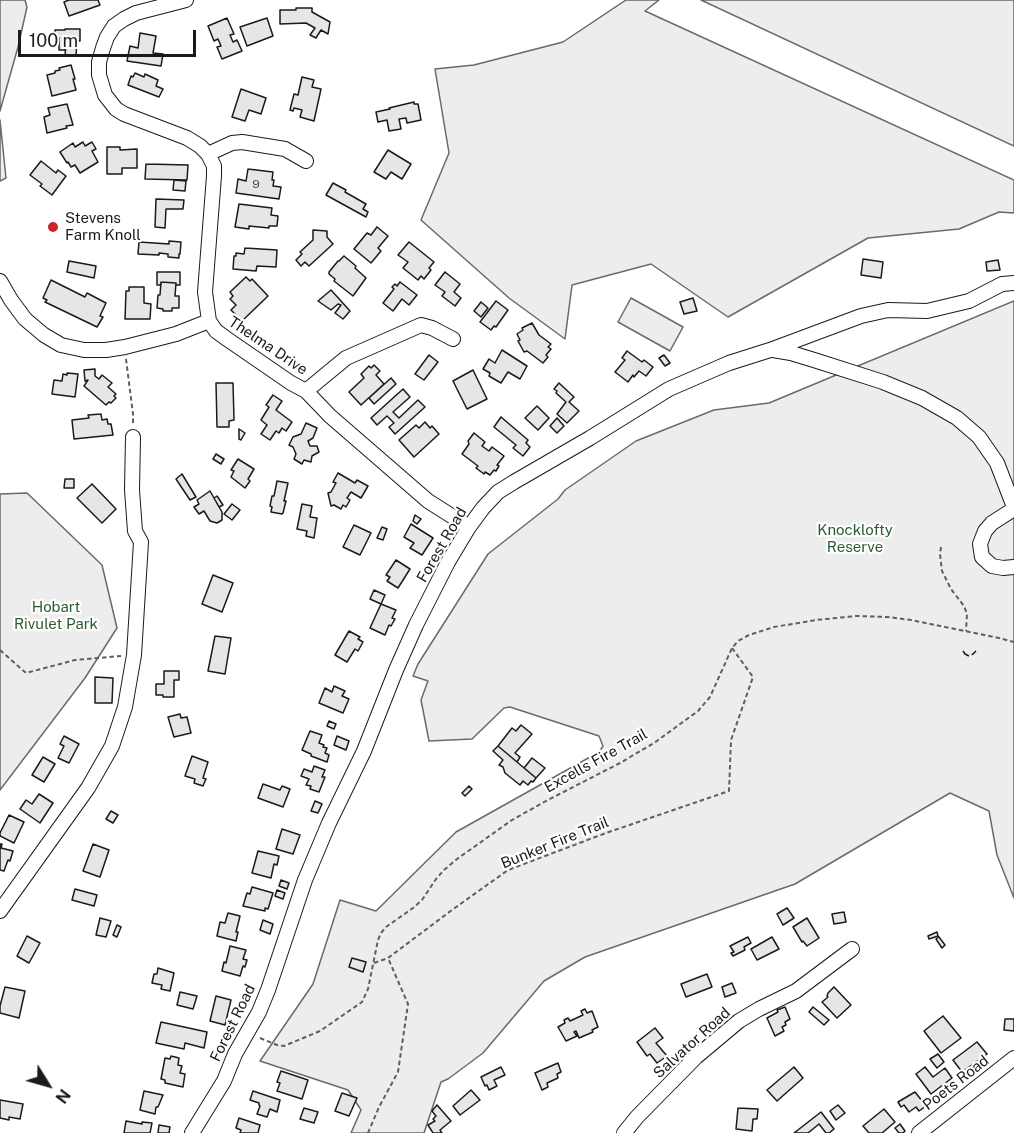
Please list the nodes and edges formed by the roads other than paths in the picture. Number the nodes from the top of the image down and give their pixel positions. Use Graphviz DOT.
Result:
graph roads {
  1 [pos="186,0"];
  2 [pos="208,154"];
  3 [pos="306,160"];
  4 [pos="0,281"];
  5 [pos="1014,283"];
  6 [pos="209,321"];
  7 [pos="453,339"];
  8 [pos="771,350"];
  9 [pos="306,391"];
  10 [pos="133,437"];
  11 [pos="1014,508"];
  12 [pos="469,527"];
  13 [pos="1014,567"];
  14 [pos="0,911"];
  15 [pos="852,949"];
  16 [pos="1014,1058"];
  17 [pos="192,1133"];
  18 [pos="624,1133"];
  19 [pos="919,1133"];
  1 -- 2 [label="street"];
  2 -- 3 [label="street"];
  2 -- 6 [label="street"];
  4 -- 6 [label="street, Thelma Drive"];
  5 -- 8 [label="street, Forest Road"];
  6 -- 9 [label="street, Thelma Drive"];
  7 -- 9 [label="street"];
  8 -- 11 [label="street"];
  8 -- 12 [label="street, Forest Road"];
  9 -- 12 [label="street, Thelma Drive"];
  10 -- 14 [label="street"];
  11 -- 13 [label="street"];
  12 -- 17 [label="street, Forest Road"];
  15 -- 18 [label="street, Salvator Road"];
  16 -- 19 [label="street, Poets Road"];
}
